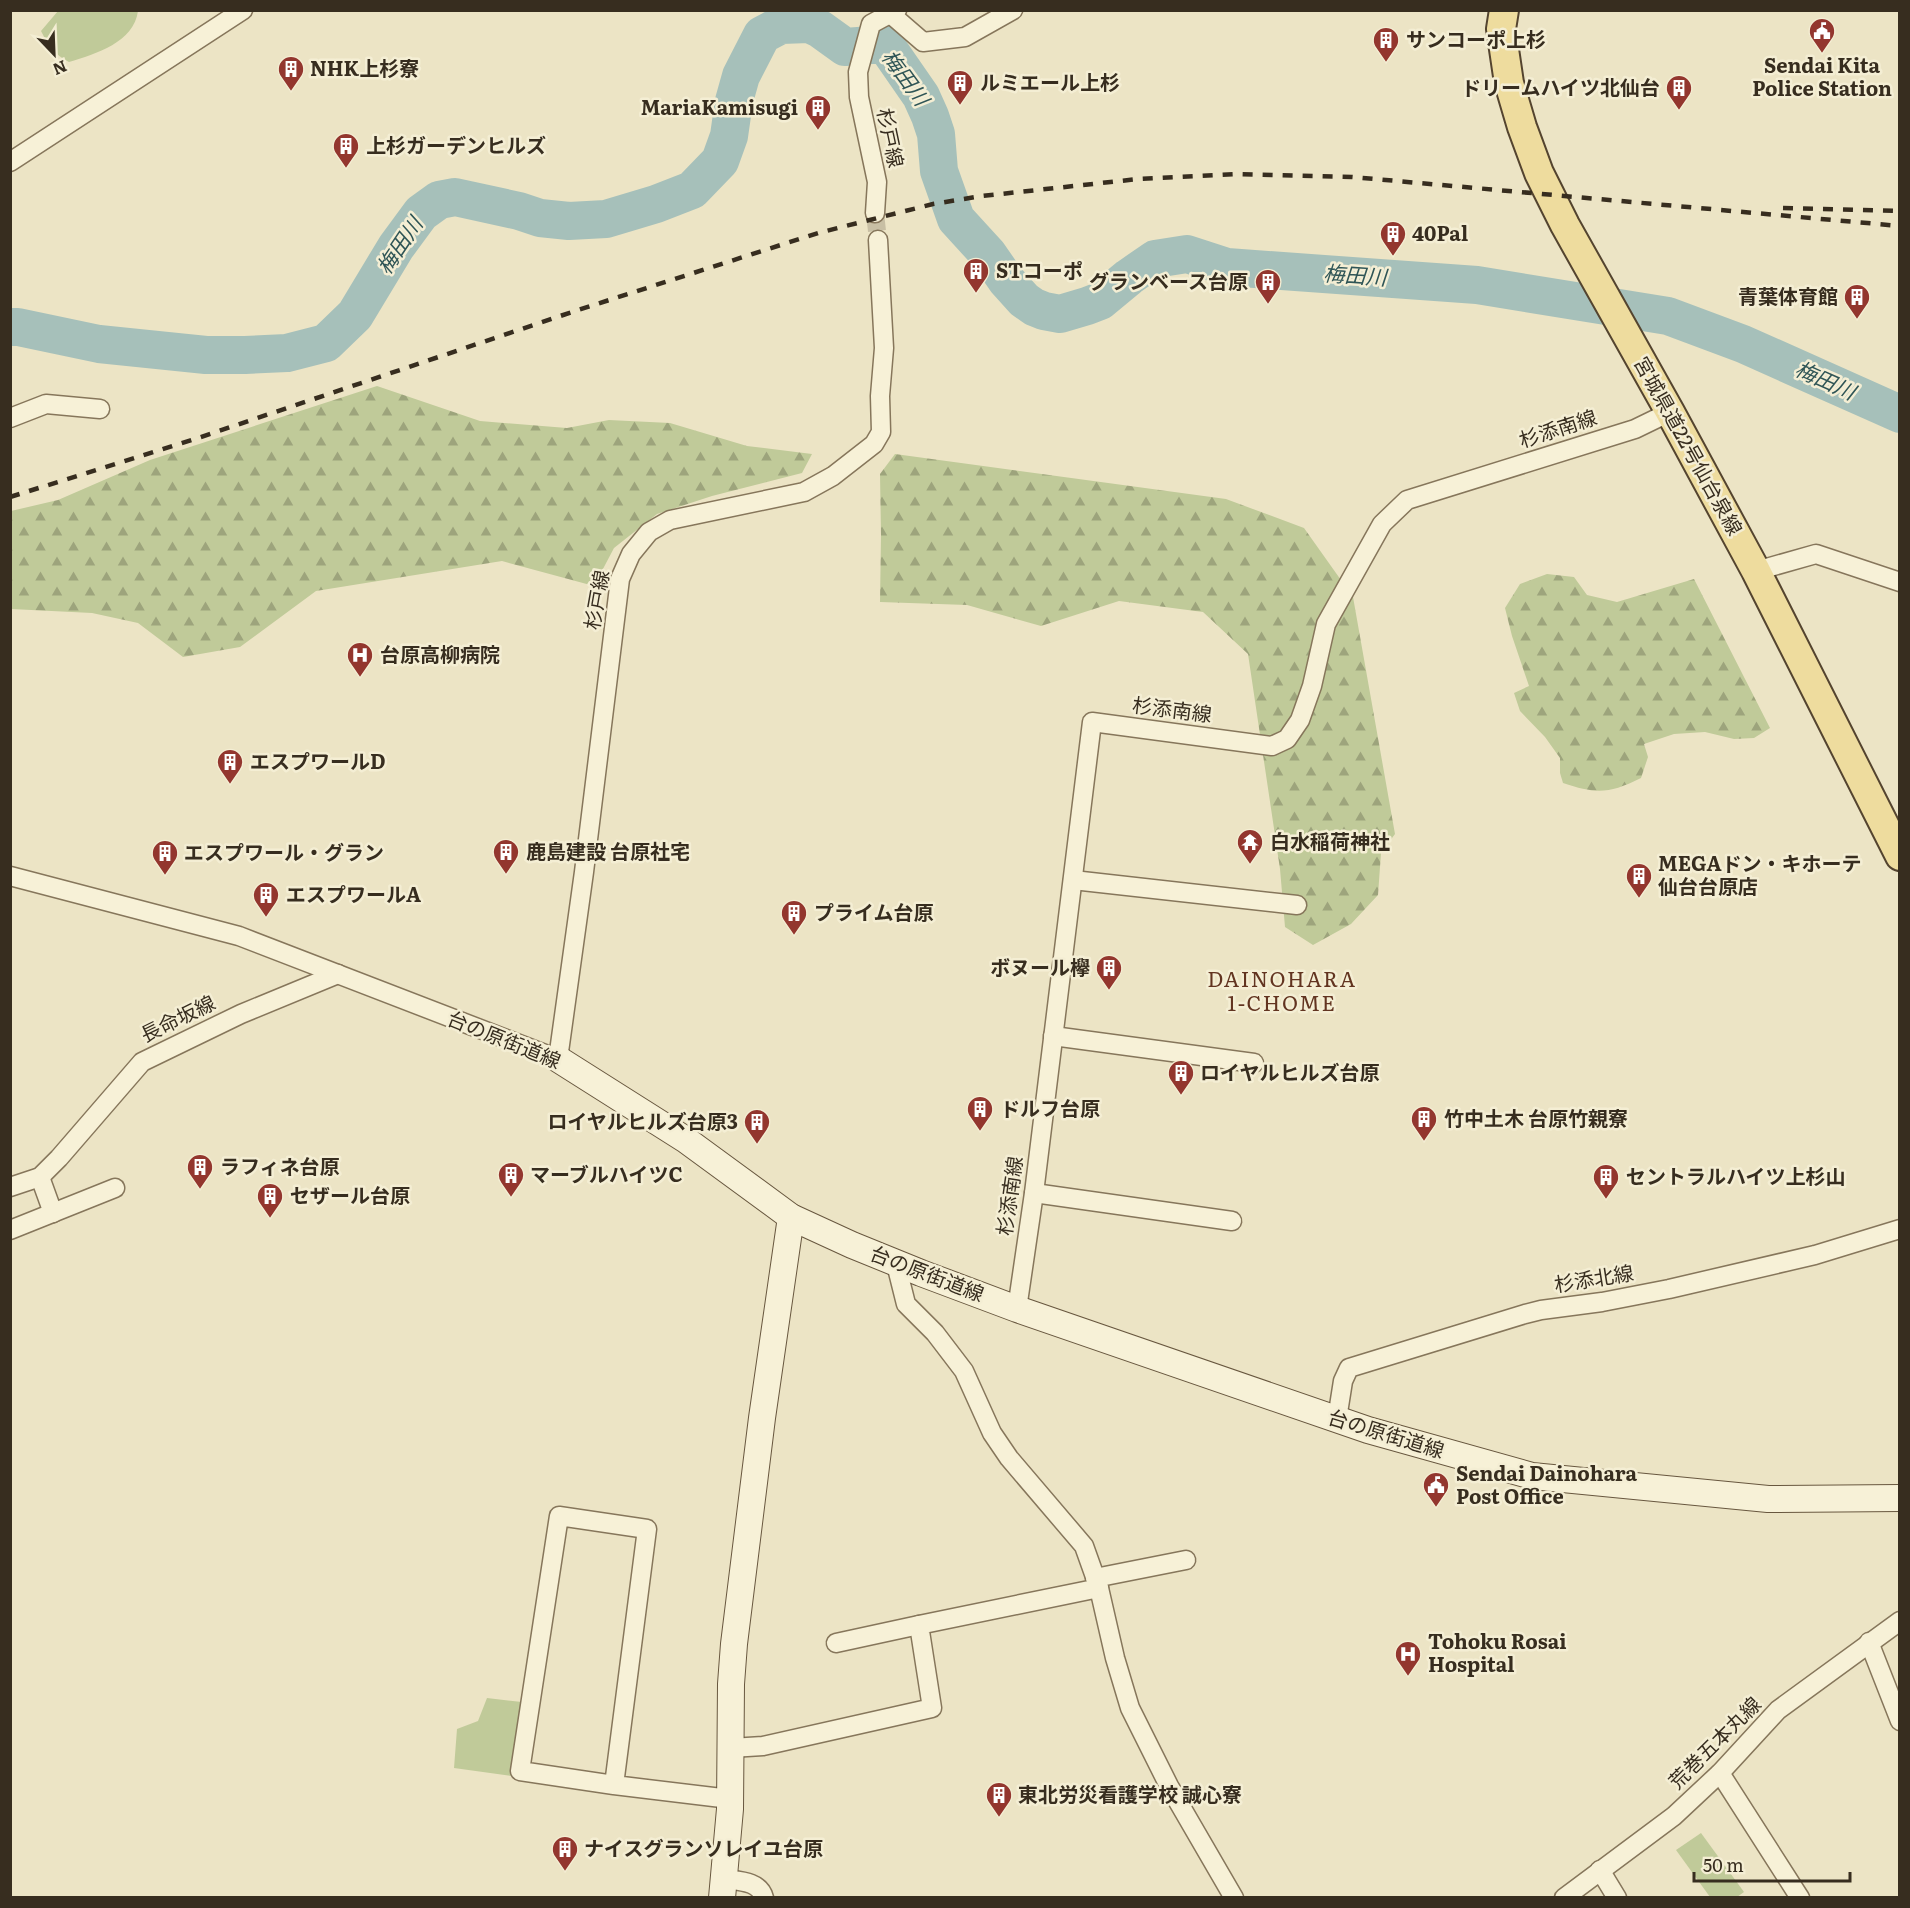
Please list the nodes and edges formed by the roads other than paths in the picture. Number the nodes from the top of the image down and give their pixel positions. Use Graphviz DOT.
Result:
graph roads {
  1 [pos="243,10"];
  2 [pos="1013,10"];
  3 [pos="891,12"];
  4 [pos="1498,16"];
  5 [pos="10,162"];
  6 [pos="875,213"];
  7 [pos="878,240"];
  8 [pos="100,409"];
  9 [pos="1670,412"];
  10 [pos="10,418"];
  11 [pos="1756,571"];
  12 [pos="1899,582"];
  13 [pos="1899,856"];
  14 [pos="10,876"];
  15 [pos="1073,880"];
  16 [pos="1297,905"];
  17 [pos="338,974"];
  18 [pos="1053,1036"];
  19 [pos="558,1059"];
  20 [pos="1254,1063"];
  21 [pos="40,1177"];
  22 [pos="10,1187"];
  23 [pos="115,1188"];
  24 [pos="1034,1192"];
  25 [pos="53,1213"];
  26 [pos="791,1216"];
  27 [pos="1232,1221"];
  28 [pos="1899,1229"];
  29 [pos="10,1230"];
  30 [pos="896,1264"];
  31 [pos="1017,1309"];
  32 [pos="1337,1419"];
  33 [pos="1899,1498"];
  34 [pos="1186,1560"];
  35 [pos="1097,1583"];
  36 [pos="1899,1621"];
  37 [pos="919,1624"];
  38 [pos="1869,1642"];
  39 [pos="836,1643"];
  40 [pos="1899,1721"];
  41 [pos="731,1748"];
  42 [pos="1720,1773"];
  43 [pos="614,1785"];
  44 [pos="730,1799"];
  45 [pos="1600,1870"];
  46 [pos="723,1888"];
  47 [pos="764,1898"];
  48 [pos="1234,1898"];
  49 [pos="1564,1898"];
  50 [pos="1617,1898"];
  51 [pos="1800,1898"];
  1 -- 5 [label="street"];
  2 -- 3 [label="street"];
  3 -- 6 [label="street, 杉戸線"];
  4 -- 9 [label="main road, 宮城県道22号仙台泉線"];
  7 -- 19 [label="street, 杉戸線"];
  8 -- 10 [label="street"];
  9 -- 11 [label="main road, 宮城県道22号仙台泉線"];
  9 -- 15 [label="street, 杉添南線"];
  11 -- 12 [label="street"];
  11 -- 13 [label="main road, 宮城県道22号仙台泉線"];
  14 -- 17 [label="street, 台の原街道線"];
  15 -- 16 [label="street"];
  15 -- 18 [label="street, 杉添南線"];
  17 -- 19 [label="street, 台の原街道線"];
  17 -- 21 [label="street, 長命坂線"];
  18 -- 20 [label="street"];
  18 -- 24 [label="street, 杉添南線"];
  19 -- 26 [label="street, 台の原街道線"];
  21 -- 22 [label="street, 長命坂線"];
  21 -- 25 [label="street"];
  23 -- 25 [label="street"];
  24 -- 27 [label="street"];
  24 -- 31 [label="street, 杉添南線"];
  25 -- 29 [label="street"];
  26 -- 30 [label="street, 台の原街道線"];
  26 -- 41 [label="street"];
  28 -- 32 [label="street, 杉添北線"];
  30 -- 31 [label="street, 台の原街道線"];
  30 -- 35 [label="street"];
  31 -- 32 [label="street, 台の原街道線"];
  32 -- 33 [label="street, 台の原街道線"];
  34 -- 35 [label="street"];
  35 -- 37 [label="street"];
  35 -- 48 [label="street"];
  36 -- 38 [label="street, 荒巻五本丸線"];
  37 -- 39 [label="street"];
  37 -- 41 [label="street"];
  38 -- 40 [label="street"];
  38 -- 42 [label="street, 荒巻五本丸線"];
  41 -- 44 [label="street"];
  42 -- 45 [label="street, 荒巻五本丸線"];
  42 -- 51 [label="street"];
  43 -- 43 [label="street"];
  43 -- 44 [label="street"];
  44 -- 46 [label="street"];
  45 -- 49 [label="street, 荒巻五本丸線"];
  45 -- 50 [label="street"];
  46 -- 47 [label="street"];
}
